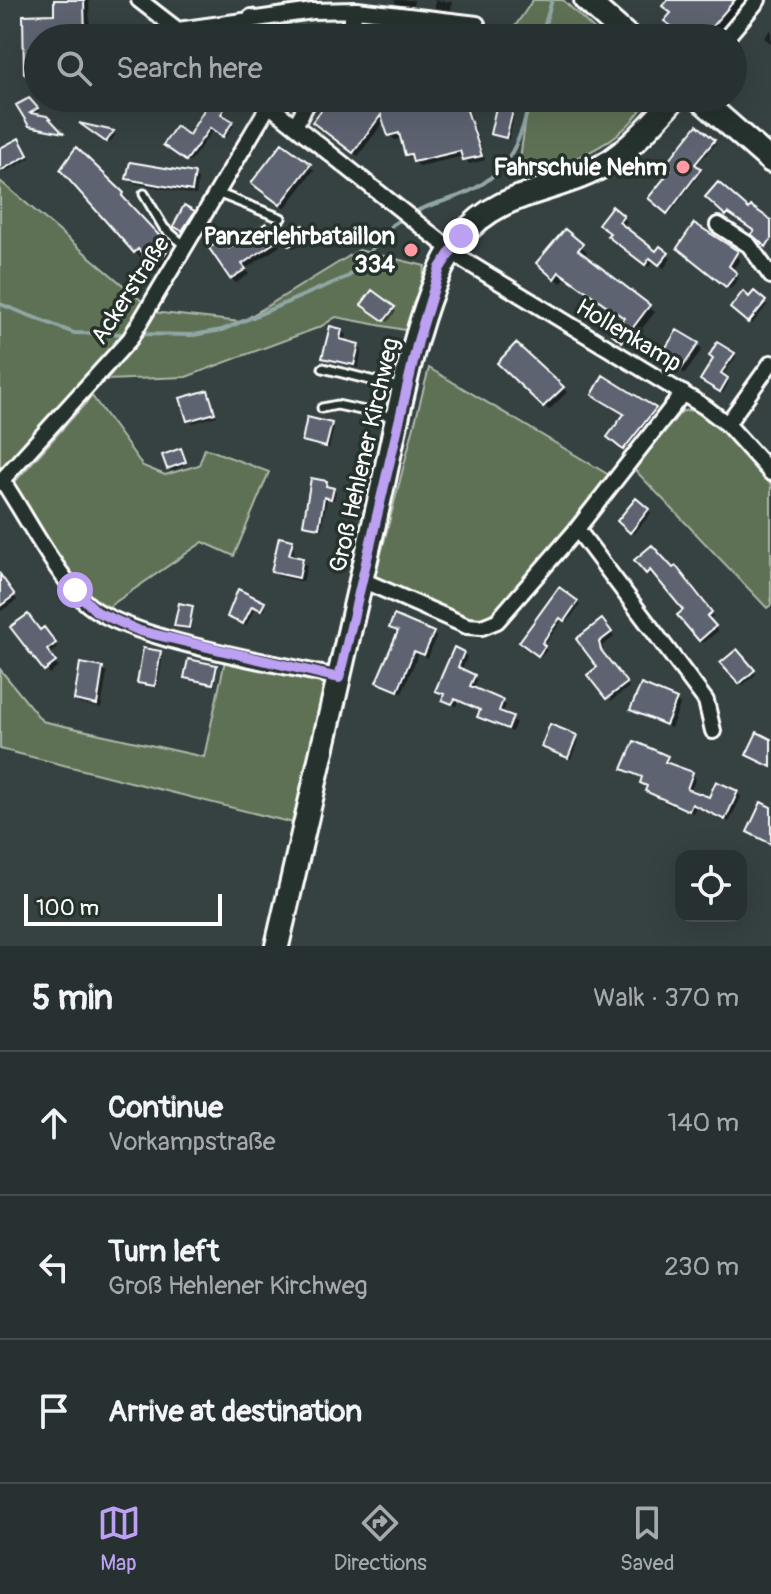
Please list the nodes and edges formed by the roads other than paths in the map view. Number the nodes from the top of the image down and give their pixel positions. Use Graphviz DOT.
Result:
graph roads {
  1 [pos="139,0"];
  2 [pos="586,0"];
  3 [pos="758,0"];
  4 [pos="359,5"];
  5 [pos="251,17"];
  6 [pos="170,24"];
  7 [pos="223,24"];
  8 [pos="248,24"];
  9 [pos="350,24"];
  10 [pos="477,24"];
  11 [pos="613,24"];
  12 [pos="738,24"];
  13 [pos="260,112"];
  14 [pos="278,112"];
  15 [pos="302,112"];
  16 [pos="661,112"];
  17 [pos="715,112"];
  18 [pos="295,126"];
  19 [pos="771,161"];
  20 [pos="217,193"];
  21 [pos="144,194"];
  22 [pos="281,218"];
  23 [pos="718,225"];
  24 [pos="185,246"];
  25 [pos="451,250"];
  26 [pos="771,276"];
  27 [pos="771,363"];
  28 [pos="323,368"];
  29 [pos="405,388"];
  30 [pos="683,393"];
  31 [pos="322,408"];
  32 [pos="398,418"];
  33 [pos="727,424"];
  34 [pos="771,473"];
  35 [pos="577,529"];
  36 [pos="362,580"];
  37 [pos="339,678"];
  38 [pos="713,731"];
  39 [pos="277,946"];
  1 -- 6 [label="street"];
  2 -- 11 [label="main road"];
  3 -- 12 [label="street"];
  4 -- 5 [label="street"];
  4 -- 9 [label="street"];
  4 -- 10 [label="street"];
  5 -- 7 [label="street"];
  5 -- 8 [label="street"];
  13 -- 20 [label="street, Ackerstraße"];
  14 -- 18 [label="street, Hollenkamp"];
  15 -- 18 [label="street"];
  16 -- 25 [label="main road, Groß Hehlener Kirchweg"];
  17 -- 19 [label="main road"];
  18 -- 25 [label="street, Hollenkamp"];
  20 -- 22 [label="lane"];
  20 -- 24 [label="street, Ackerstraße"];
  21 -- 24 [label="lane"];
  23 -- 26 [label="street"];
  24 -- 37 [label="street, Ackerstraße"];
  25 -- 29 [label="main road, Groß Hehlener Kirchweg"];
  25 -- 30 [label="street, Hollenkamp"];
  27 -- 33 [label="street"];
  28 -- 29 [label="lane"];
  29 -- 32 [label="main road, Groß Hehlener Kirchweg"];
  30 -- 33 [label="street, Hollenkamp"];
  30 -- 35 [label="street"];
  31 -- 32 [label="lane"];
  32 -- 36 [label="main road, Groß Hehlener Kirchweg"];
  33 -- 34 [label="street, Hollenkamp"];
  35 -- 36 [label="street"];
  35 -- 38 [label="street"];
  36 -- 37 [label="main road, Groß Hehlener Kirchweg"];
  37 -- 39 [label="main road, Groß Hehlener Kirchweg"];
}
